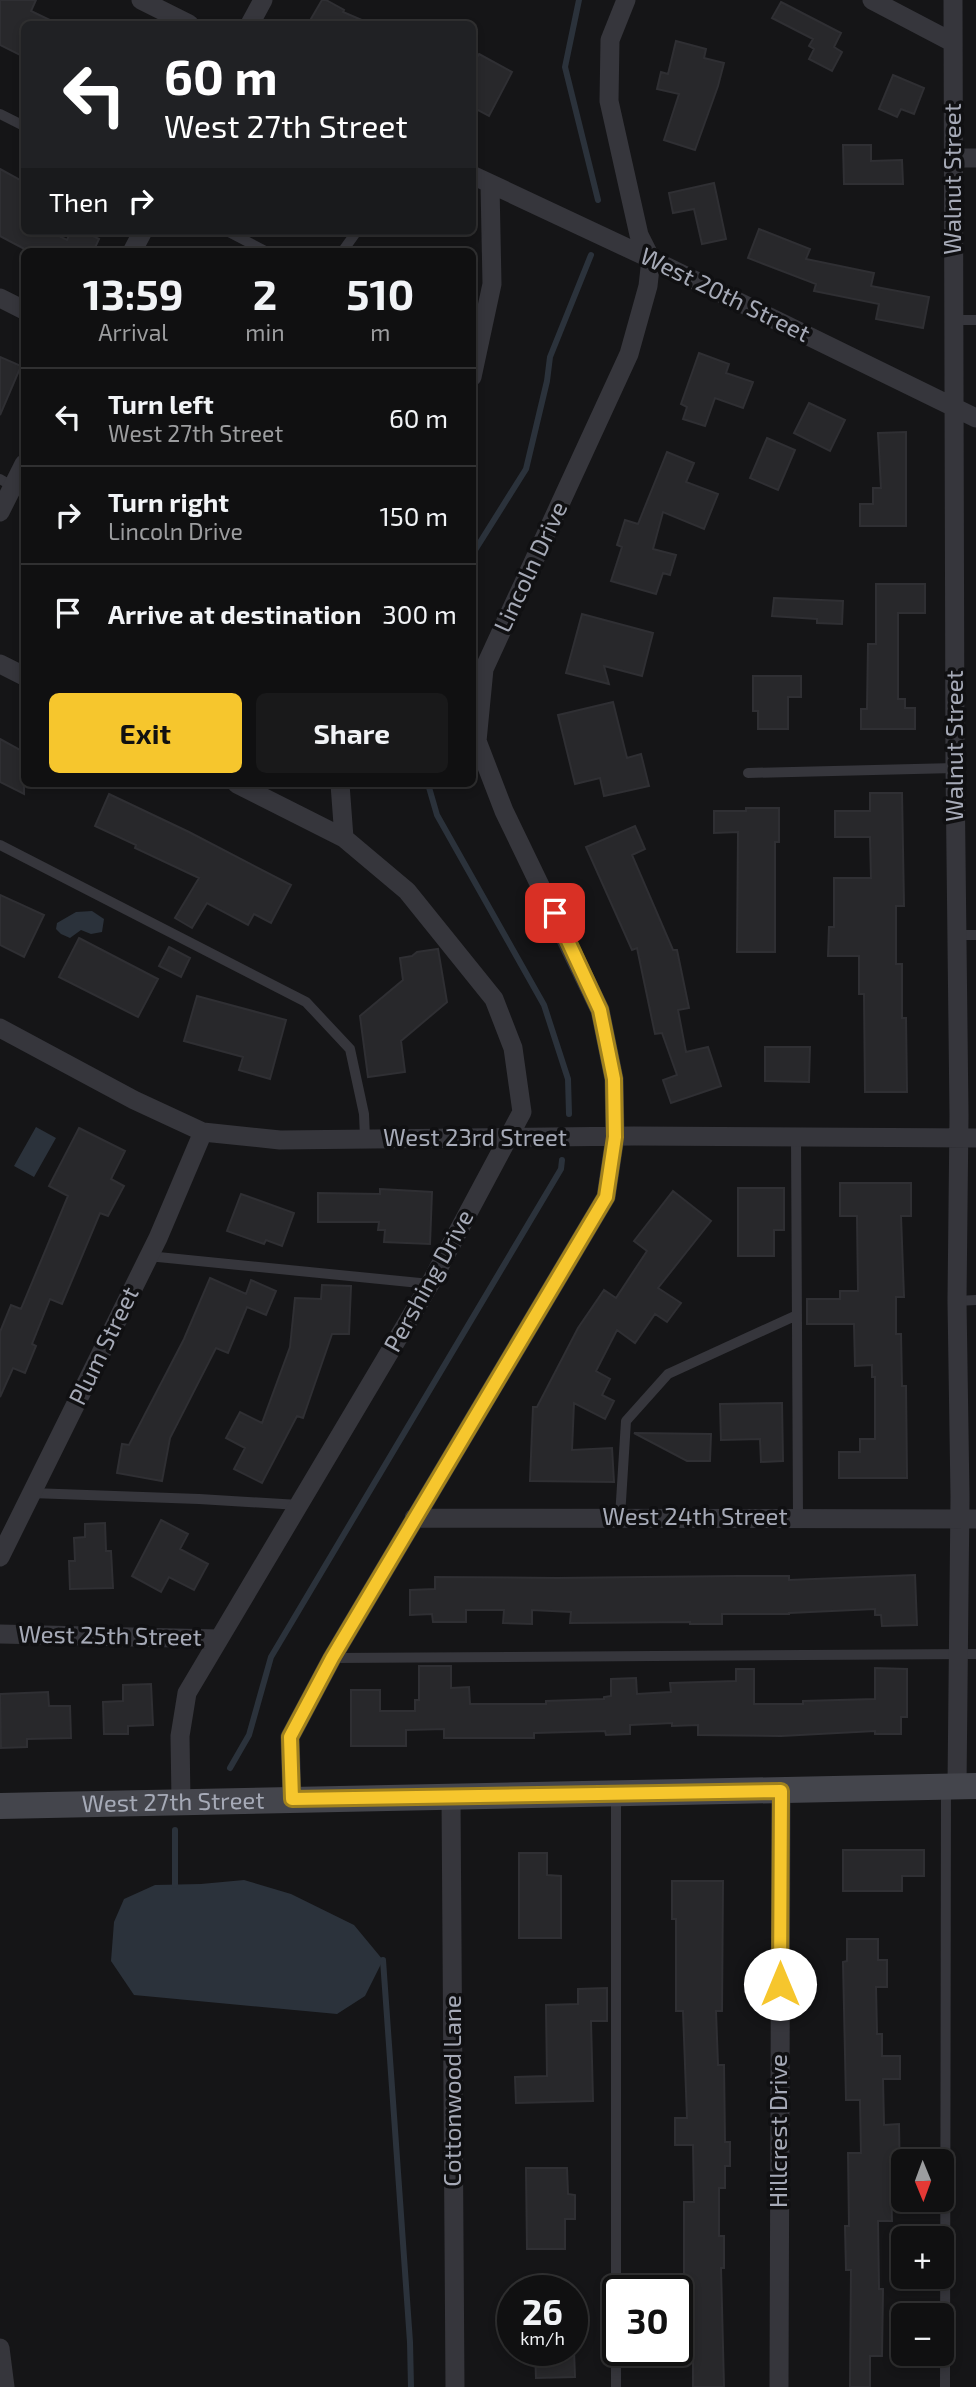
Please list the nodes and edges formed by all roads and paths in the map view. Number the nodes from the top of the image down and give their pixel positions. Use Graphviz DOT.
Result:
graph roads {
  1 [pos="141,0"];
  2 [pos="263,0"];
  3 [pos="626,0"];
  4 [pos="872,0"];
  5 [pos="953,0"];
  6 [pos="960,0"];
  7 [pos="183,21"];
  8 [pos="252,21"];
  9 [pos="952,42"];
  10 [pos="0,114"];
  11 [pos="21,124"];
  12 [pos="976,158"];
  13 [pos="953,159"];
  14 [pos="481,180"];
  15 [pos="235,235"];
  16 [pos="259,248"];
  17 [pos="651,259"];
  18 [pos="0,298"];
  19 [pos="21,308"];
  20 [pos="954,320"];
  21 [pos="976,320"];
  22 [pos="476,358"];
  23 [pos="954,408"];
  24 [pos="976,418"];
  25 [pos="21,470"];
  26 [pos="12,487"];
  27 [pos="0,512"];
  28 [pos="0,664"];
  29 [pos="21,674"];
  30 [pos="955,768"];
  31 [pos="748,773"];
  32 [pos="243,787"];
  33 [pos="340,787"];
  34 [pos="344,838"];
  35 [pos="0,845"];
  36 [pos="967,935"];
  37 [pos="0,1028"];
  38 [pos="203,1132"];
  39 [pos="615,1137"];
  40 [pos="365,1138"];
  41 [pos="796,1138"];
  42 [pos="967,1138"];
  43 [pos="507,1139"];
  44 [pos="148,1256"];
  45 [pos="430,1284"];
  46 [pos="966,1301"];
  47 [pos="797,1315"];
  48 [pos="31,1493"];
  49 [pos="299,1505"];
  50 [pos="620,1517"];
  51 [pos="798,1517"];
  52 [pos="414,1518"];
  53 [pos="967,1520"];
  54 [pos="0,1558"];
  55 [pos="0,1634"];
  56 [pos="219,1639"];
  57 [pos="967,1654"];
  58 [pos="332,1658"];
  59 [pos="960,1786"];
  60 [pos="781,1791"];
  61 [pos="616,1793"];
  62 [pos="451,1796"];
  63 [pos="292,1799"];
  64 [pos="181,1801"];
  65 [pos="0,1806"];
  66 [pos="0,2348"];
  67 [pos="5,2387"];
  68 [pos="455,2387"];
  69 [pos="616,2387"];
  70 [pos="779,2387"];
  71 [pos="945,2387"];
  1 -- 7 [label="street"];
  2 -- 8 [label="street"];
  3 -- 17 [label="street"];
  4 -- 9 [label="street"];
  5 -- 6 [label="lane"];
  5 -- 9 [label="street, Walnut Street"];
  9 -- 13 [label="street, Walnut Street"];
  10 -- 11 [label="lane"];
  12 -- 13 [label="street"];
  13 -- 20 [label="street, Walnut Street"];
  14 -- 17 [label="street, West 20th Street"];
  14 -- 22 [label="street"];
  15 -- 16 [label="lane"];
  17 -- 23 [label="street, West 20th Street"];
  17 -- 39 [label="street, Lincoln Drive"];
  18 -- 19 [label="street"];
  20 -- 21 [label="lane"];
  20 -- 23 [label="street, Walnut Street"];
  23 -- 24 [label="street, West 20th Street"];
  23 -- 30 [label="street, Walnut Street"];
  25 -- 26 [label="street"];
  26 -- 27 [label="street"];
  28 -- 29 [label="street"];
  30 -- 31 [label="lane"];
  30 -- 36 [label="street, Walnut Street"];
  32 -- 34 [label="street, Pershing Drive"];
  33 -- 34 [label="street"];
  34 -- 43 [label="street, Pershing Drive"];
  35 -- 40 [label="lane"];
  36 -- 42 [label="street, Walnut Street"];
  37 -- 38 [label="street, West 23rd Street"];
  38 -- 40 [label="street, West 23rd Street"];
  38 -- 44 [label="street, Plum Street"];
  39 -- 41 [label="street, West 23rd Street"];
  39 -- 43 [label="street, West 23rd Street"];
  39 -- 52 [label="street, Lincoln Drive"];
  40 -- 43 [label="street, West 23rd Street"];
  41 -- 42 [label="street, West 23rd Street"];
  41 -- 47 [label="lane"];
  42 -- 46 [label="street, Walnut Street"];
  43 -- 45 [label="street, Pershing Drive"];
  44 -- 45 [label="lane"];
  44 -- 48 [label="street, Plum Street"];
  45 -- 49 [label="street, Pershing Drive"];
  46 -- 53 [label="street, Walnut Street"];
  47 -- 50 [label="lane"];
  47 -- 51 [label="lane"];
  48 -- 49 [label="lane"];
  48 -- 54 [label="street, Plum Street"];
  49 -- 56 [label="street, Pershing Drive"];
  50 -- 51 [label="street, West 24th Street"];
  50 -- 52 [label="street, West 24th Street"];
  51 -- 53 [label="street, West 24th Street"];
  52 -- 58 [label="street, Lincoln Drive"];
  53 -- 57 [label="street, Walnut Street"];
  55 -- 56 [label="street, West 25th Street"];
  56 -- 64 [label="street, Pershing Drive"];
  57 -- 58 [label="lane"];
  57 -- 59 [label="street, Walnut Street"];
  58 -- 63 [label="street, Lincoln Drive"];
  59 -- 60 [label="main road, West 27th Street"];
  59 -- 71 [label="lane"];
  60 -- 61 [label="main road, West 27th Street"];
  60 -- 70 [label="street, Hillcrest Drive"];
  61 -- 62 [label="main road, West 27th Street"];
  61 -- 69 [label="lane"];
  62 -- 63 [label="main road, West 27th Street"];
  62 -- 68 [label="street, Cottonwood Lane"];
  63 -- 64 [label="main road, West 27th Street"];
  64 -- 65 [label="main road, West 27th Street"];
  66 -- 67 [label="street"];
}
